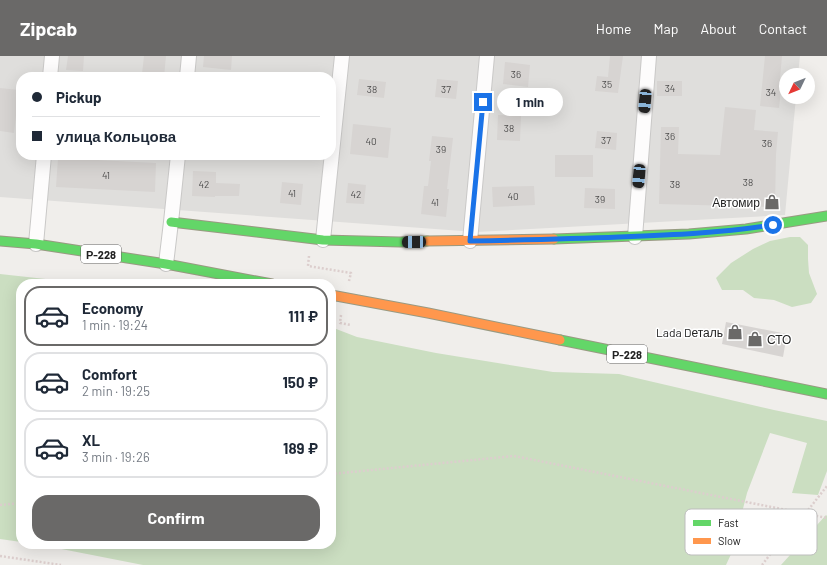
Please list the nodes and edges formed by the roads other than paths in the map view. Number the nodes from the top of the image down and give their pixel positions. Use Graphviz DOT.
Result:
graph roads {
  1 [pos="52,56"];
  2 [pos="189,56"];
  3 [pos="342,56"];
  4 [pos="487,56"];
  5 [pos="649,56"];
  6 [pos="50,72"];
  7 [pos="187,72"];
  8 [pos="336,111"];
  9 [pos="44,160"];
  10 [pos="177,160"];
  11 [pos="331,160"];
  12 [pos="827,216"];
  13 [pos="171,222"];
  14 [pos="635,237"];
  15 [pos="322,240"];
  16 [pos="0,241"];
  17 [pos="470,241"];
  18 [pos="36,244"];
  19 [pos="166,264"];
  20 [pos="246,279"];
  21 [pos="336,296"];
  22 [pos="827,394"];
  1 -- 6 [label="street"];
  2 -- 7 [label="street"];
  3 -- 8 [label="street"];
  4 -- 17 [label="street"];
  5 -- 14 [label="street"];
  9 -- 18 [label="street"];
  10 -- 13 [label="street"];
  11 -- 15 [label="street"];
  12 -- 14 [label="main road"];
  13 -- 15 [label="main road"];
  13 -- 19 [label="street"];
  14 -- 17 [label="main road"];
  15 -- 17 [label="main road"];
  16 -- 18 [label="main road, Р-228"];
  18 -- 19 [label="main road, Р-228"];
  19 -- 20 [label="main road, Р-228"];
  21 -- 22 [label="main road, Р-228"];
}
